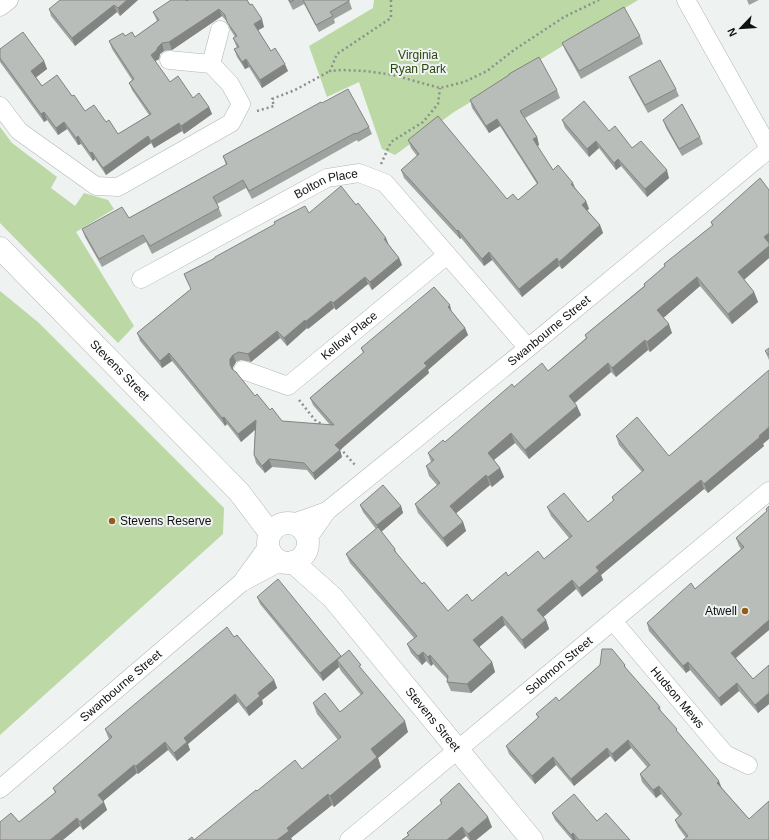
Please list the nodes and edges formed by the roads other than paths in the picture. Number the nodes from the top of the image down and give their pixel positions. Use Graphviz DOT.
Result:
graph roads {
  1 [pos="9,0"];
  2 [pos="686,0"];
  3 [pos="0,7"];
  4 [pos="220,30"];
  5 [pos="169,60"];
  6 [pos="211,64"];
  7 [pos="0,106"];
  8 [pos="769,148"];
  9 [pos="0,248"];
  10 [pos="447,255"];
  11 [pos="141,279"];
  12 [pos="528,348"];
  13 [pos="243,370"];
  14 [pos="769,491"];
  15 [pos="288,542"];
  16 [pos="613,621"];
  17 [pos="458,749"];
  18 [pos="748,765"];
  19 [pos="0,789"];
  20 [pos="349,840"];
  21 [pos="532,840"];
  1 -- 3 [label="street"];
  2 -- 8 [label="street"];
  4 -- 6 [label="street"];
  5 -- 6 [label="street"];
  6 -- 7 [label="street"];
  8 -- 12 [label="street, Swanbourne Street"];
  9 -- 15 [label="street, Stevens Street"];
  10 -- 11 [label="street, Bolton Place"];
  10 -- 12 [label="street, Bolton Place"];
  10 -- 13 [label="street, Kellow Place"];
  12 -- 15 [label="street, Swanbourne Street"];
  14 -- 16 [label="street, Solomon Street"];
  15 -- 17 [label="street, Stevens Street"];
  15 -- 19 [label="street, Swanbourne Street"];
  16 -- 17 [label="street, Solomon Street"];
  16 -- 18 [label="street, Hudson Mews"];
  17 -- 20 [label="street, Solomon Street"];
  17 -- 21 [label="street, Stevens Street"];
}
